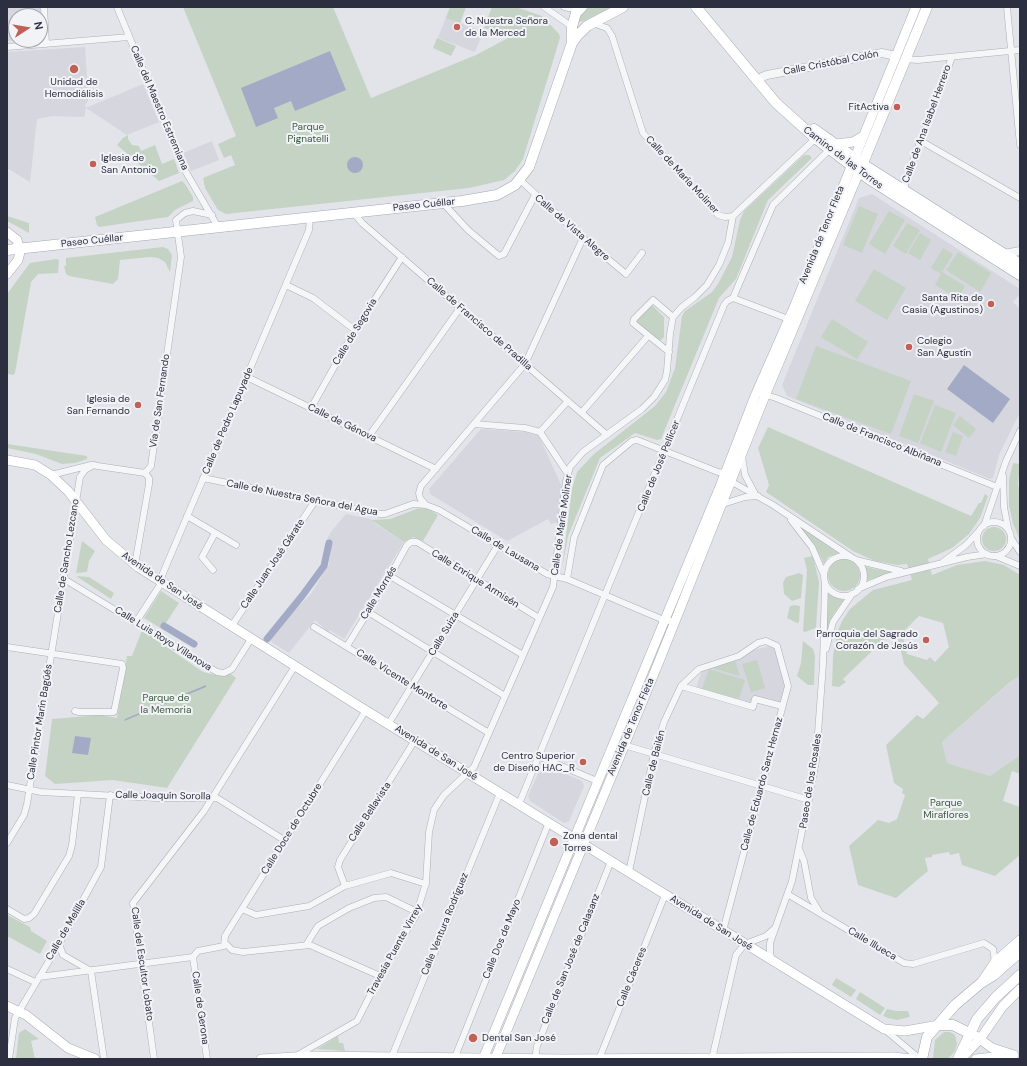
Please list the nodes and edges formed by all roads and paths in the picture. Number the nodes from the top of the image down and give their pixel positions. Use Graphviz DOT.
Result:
graph roads {
  1 [pos="117,7"];
  2 [pos="544,7"];
  3 [pos="564,7"];
  4 [pos="623,7"];
  5 [pos="696,7"];
  6 [pos="704,7"];
  7 [pos="916,7"];
  8 [pos="927,7"];
  9 [pos="1007,7"];
  10 [pos="580,9"];
  11 [pos="588,26"];
  12 [pos="572,27"];
  13 [pos="129,37"];
  14 [pos="572,43"];
  15 [pos="48,44"];
  16 [pos="1020,50"];
  17 [pos="1011,51"];
  18 [pos="896,56"];
  19 [pos="952,57"];
  20 [pos="906,60"];
  21 [pos="760,80"];
  22 [pos="818,135"];
  23 [pos="863,136"];
  24 [pos="921,141"];
  25 [pos="1020,145"];
  26 [pos="833,147"];
  27 [pos="852,161"];
  28 [pos="861,168"];
  29 [pos="520,180"];
  30 [pos="905,190"];
  31 [pos="535,195"];
  32 [pos="1020,198"];
  33 [pos="443,203"];
  34 [pos="353,212"];
  35 [pos="212,215"];
  36 [pos="733,216"];
  37 [pos="310,217"];
  38 [pos="218,227"];
  39 [pos="177,231"];
  40 [pos="7,232"];
  41 [pos="583,238"];
  42 [pos="20,249"];
  43 [pos="7,250"];
  44 [pos="1020,251"];
  45 [pos="642,253"];
  46 [pos="1004,254"];
  47 [pos="402,258"];
  48 [pos="1020,264"];
  49 [pos="9,269"];
  50 [pos="1020,275"];
  51 [pos="286,286"];
  52 [pos="733,298"];
  53 [pos="460,308"];
  54 [pos="673,317"];
  55 [pos="793,320"];
  56 [pos="355,330"];
  57 [pos="648,336"];
  58 [pos="670,352"];
  59 [pos="525,364"];
  60 [pos="247,377"];
  61 [pos="766,394"];
  62 [pos="755,396"];
  63 [pos="568,401"];
  64 [pos="311,408"];
  65 [pos="582,412"];
  66 [pos="474,424"];
  67 [pos="1020,431"];
  68 [pos="540,432"];
  69 [pos="607,435"];
  70 [pos="369,436"];
  71 [pos="665,450"];
  72 [pos="742,453"];
  73 [pos="7,460"];
  74 [pos="94,465"];
  75 [pos="436,469"];
  76 [pos="145,473"];
  77 [pos="725,473"];
  78 [pos="568,474"];
  79 [pos="1002,474"];
  80 [pos="51,475"];
  81 [pos="203,478"];
  82 [pos="732,482"];
  83 [pos="997,487"];
  84 [pos="758,496"];
  85 [pos="315,501"];
  86 [pos="76,502"];
  87 [pos="722,504"];
  88 [pos="426,505"];
  89 [pos="400,508"];
  90 [pos="783,512"];
  91 [pos="187,516"];
  92 [pos="984,526"];
  93 [pos="1009,530"];
  94 [pos="978,532"];
  95 [pos="215,533"];
  96 [pos="1011,538"];
  97 [pos="411,542"];
  98 [pos="236,545"];
  99 [pos="498,545"];
  100 [pos="1020,552"];
  101 [pos="987,554"];
  102 [pos="996,556"];
  103 [pos="854,559"];
  104 [pos="939,564"];
  105 [pos="1020,566"];
  106 [pos="138,567"];
  107 [pos="213,570"];
  108 [pos="907,572"];
  109 [pos="824,575"];
  110 [pos="390,576"];
  111 [pos="556,576"];
  112 [pos="64,579"];
  113 [pos="567,579"];
  114 [pos="476,580"];
  115 [pos="161,581"];
  116 [pos="825,583"];
  117 [pos="858,589"];
  118 [pos="852,594"];
  119 [pos="605,596"];
  120 [pos="368,612"];
  121 [pos="456,615"];
  122 [pos="539,618"];
  123 [pos="664,621"];
  124 [pos="675,621"];
  125 [pos="136,622"];
  126 [pos="231,627"];
  127 [pos="314,627"];
  128 [pos="251,639"];
  129 [pos="770,642"];
  130 [pos="347,646"];
  131 [pos="7,647"];
  132 [pos="434,652"];
  133 [pos="51,653"];
  134 [pos="523,655"];
  135 [pos="823,664"];
  136 [pos="295,666"];
  137 [pos="413,686"];
  138 [pos="681,686"];
  139 [pos="505,696"];
  140 [pos="782,706"];
  141 [pos="366,710"];
  142 [pos="75,711"];
  143 [pos="389,724"];
  144 [pos="489,733"];
  145 [pos="415,740"];
  146 [pos="624,745"];
  147 [pos="654,754"];
  148 [pos="540,757"];
  149 [pos="468,773"];
  150 [pos="597,781"];
  151 [pos="7,784"];
  152 [pos="761,785"];
  153 [pos="29,790"];
  154 [pos="500,793"];
  155 [pos="78,794"];
  156 [pos="110,796"];
  157 [pos="211,799"];
  158 [pos="809,800"];
  159 [pos="519,804"];
  160 [pos="549,822"];
  161 [pos="574,837"];
  162 [pos="284,840"];
  163 [pos="7,843"];
  164 [pos="583,843"];
  165 [pos="800,849"];
  166 [pos="611,861"];
  167 [pos="629,872"];
  168 [pos="426,884"];
  169 [pos="345,886"];
  170 [pos="809,891"];
  171 [pos="665,895"];
  172 [pos="788,895"];
  173 [pos="800,901"];
  174 [pos="7,909"];
  175 [pos="242,909"];
  176 [pos="418,912"];
  177 [pos="821,914"];
  178 [pos="775,928"];
  179 [pos="723,931"];
  180 [pos="1020,940"];
  181 [pos="59,944"];
  182 [pos="745,944"];
  183 [pos="306,945"];
  184 [pos="223,946"];
  185 [pos="993,949"];
  186 [pos="1006,952"];
  187 [pos="1020,952"];
  188 [pos="193,957"];
  189 [pos="773,961"];
  190 [pos="995,962"];
  191 [pos="140,964"];
  192 [pos="7,969"];
  193 [pos="91,971"];
  194 [pos="1020,975"];
  195 [pos="380,976"];
  196 [pos="37,980"];
  197 [pos="981,983"];
  198 [pos="1020,989"];
  199 [pos="7,1006"];
  200 [pos="19,1011"];
  201 [pos="939,1024"];
  202 [pos="884,1029"];
  203 [pos="969,1033"];
  204 [pos="9,1036"];
  205 [pos="980,1039"];
  206 [pos="1017,1055"];
  207 [pos="392,1056"];
  208 [pos="292,1057"];
  209 [pos="311,1057"];
  210 [pos="381,1057"];
  211 [pos="455,1057"];
  212 [pos="483,1058"];
  213 [pos="495,1058"];
  214 [pos="712,1058"];
  215 [pos="822,1058"];
  216 [pos="9,1059"];
  217 [pos="95,1059"];
  218 [pos="104,1059"];
  219 [pos="154,1059"];
  220 [pos="207,1059"];
  221 [pos="261,1059"];
  222 [pos="535,1059"];
  223 [pos="581,1059"];
  224 [pos="599,1059"];
  225 [pos="658,1059"];
  226 [pos="912,1059"];
  227 [pos="921,1059"];
  228 [pos="958,1059"];
  229 [pos="961,1059"];
  230 [pos="976,1059"];
  1 -- 13 [label="street, Calle del Maestro Estremiana"];
  2 -- 12 [label="street"];
  3 -- 10 [label="street"];
  4 -- 11 [label="main road"];
  5 -- 21 [label="main road, Camino de las Torres"];
  6 -- 21 [label="main road, Camino de las Torres"];
  7 -- 18 [label="main road, Avenida de Tenor Fleta"];
  8 -- 20 [label="main road, Avenida de Tenor Fleta"];
  9 -- 17 [label="street"];
  10 -- 12 [label="main road, Paseo Cuéllar"];
  11 -- 12 [label="street"];
  11 -- 14 [label="main road, Paseo Cuéllar"];
  11 -- 36 [label="street, Calle de María Moliner"];
  12 -- 14 [label="main road, Paseo Cuéllar"];
  13 -- 15 [label="street"];
  13 -- 35 [label="street, Calle del Maestro Estremiana"];
  14 -- 29 [label="main road, Paseo Cuéllar"];
  16 -- 17 [label="street"];
  17 -- 19 [label="street"];
  17 -- 25 [label="street"];
  18 -- 20 [label="street, Calle Cristóbal Colón"];
  18 -- 21 [label="street, Calle Cristóbal Colón"];
  18 -- 23 [label="main road, Avenida de Tenor Fleta"];
  19 -- 20 [label="street"];
  19 -- 24 [label="street, Calle de Ana Isabel Herrero"];
  20 -- 28 [label="main road, Avenida de Tenor Fleta"];
  21 -- 22 [label="main road, Camino de las Torres"];
  22 -- 26 [label="main road, Camino de las Torres"];
  22 -- 36 [label="street"];
  23 -- 26 [label="main road"];
  23 -- 27 [label="main road, Avenida de Tenor Fleta"];
  24 -- 30 [label="street, Calle de Ana Isabel Herrero"];
  24 -- 32 [label="street"];
  26 -- 27 [label="main road, Camino de las Torres"];
  26 -- 52 [label="street, Calle de José Pellicer"];
  27 -- 28 [label="main road, Camino de las Torres"];
  27 -- 55 [label="main road, Avenida de Tenor Fleta"];
  28 -- 30 [label="main road, Camino de las Torres"];
  28 -- 50 [label="main road, Camino de las Torres"];
  28 -- 55 [label="main road, Avenida de Tenor Fleta"];
  29 -- 31 [label="street, Calle de Vista Alegre"];
  29 -- 33 [label="main road, Paseo Cuéllar"];
  30 -- 46 [label="main road, Camino de las Torres"];
  31 -- 33 [label="street"];
  31 -- 41 [label="street, Calle de Vista Alegre"];
  33 -- 34 [label="main road, Paseo Cuéllar"];
  34 -- 37 [label="main road, Paseo Cuéllar"];
  34 -- 47 [label="street, Calle de Francisco de Pradilla"];
  35 -- 38 [label="street, Calle del Maestro Estremiana"];
  35 -- 39 [label="street"];
  36 -- 54 [label="street, Calle de María Moliner"];
  37 -- 38 [label="main road, Paseo Cuéllar"];
  37 -- 51 [label="street, Calle de Pedro Lapuyade"];
  38 -- 39 [label="main road, Paseo Cuéllar"];
  39 -- 42 [label="main road, Paseo Cuéllar"];
  39 -- 76 [label="street, Vía de San Fernando"];
  40 -- 42 [label="main road"];
  41 -- 45 [label="street, Calle de Vista Alegre"];
  41 -- 59 [label="street"];
  42 -- 43 [label="main road, Paseo Cuéllar"];
  42 -- 49 [label="main road"];
  44 -- 46 [label="street"];
  46 -- 48 [label="main road, Camino de las Torres"];
  47 -- 53 [label="street, Calle de Francisco de Pradilla"];
  47 -- 56 [label="street, Calle de Segovia"];
  51 -- 56 [label="street"];
  51 -- 60 [label="street, Calle de Pedro Lapuyade"];
  52 -- 55 [label="street"];
  52 -- 71 [label="street, Calle de José Pellicer"];
  53 -- 59 [label="street, Calle de Francisco de Pradilla"];
  53 -- 70 [label="street"];
  54 -- 57 [label="street"];
  54 -- 58 [label="street, Calle de María Moliner"];
  55 -- 61 [label="main road, Avenida de Tenor Fleta"];
  55 -- 62 [label="main road, Avenida de Tenor Fleta"];
  56 -- 64 [label="street, Calle de Segovia"];
  57 -- 58 [label="street"];
  57 -- 65 [label="street"];
  58 -- 69 [label="street, Calle de María Moliner"];
  59 -- 63 [label="street, Calle de Francisco de Pradilla"];
  59 -- 66 [label="street"];
  60 -- 64 [label="street, Calle de Génova"];
  60 -- 81 [label="street, Calle de Pedro Lapuyade"];
  61 -- 62 [label="street"];
  61 -- 72 [label="main road, Avenida de Tenor Fleta"];
  61 -- 83 [label="street, Calle de Francisco Albiñana"];
  62 -- 77 [label="main road, Avenida de Tenor Fleta"];
  63 -- 65 [label="street, Calle de Francisco de Pradilla"];
  63 -- 68 [label="street"];
  64 -- 70 [label="street, Calle de Génova"];
  65 -- 69 [label="street, Calle de Francisco de Pradilla"];
  66 -- 68 [label="street"];
  66 -- 75 [label="street"];
  67 -- 79 [label="street"];
  68 -- 78 [label="street"];
  69 -- 78 [label="street, Calle de María Moliner"];
  70 -- 75 [label="street, Calle de Génova"];
  71 -- 77 [label="street"];
  71 -- 113 [label="street, Calle de María Moliner"];
  71 -- 119 [label="street, Calle de José Pellicer"];
  72 -- 82 [label="main road, Avenida de Tenor Fleta"];
  72 -- 84 [label="street"];
  73 -- 80 [label="main road, Avenida de San José"];
  74 -- 76 [label="street"];
  74 -- 80 [label="street"];
  74 -- 86 [label="street, Calle de Sancho Lezcano"];
  75 -- 88 [label="street"];
  76 -- 106 [label="street"];
  77 -- 82 [label="street"];
  77 -- 123 [label="main road, Avenida de Tenor Fleta"];
  78 -- 111 [label="street, Calle de María Moliner"];
  79 -- 83 [label="street"];
  79 -- 93 [label="street"];
  80 -- 86 [label="main road, Avenida de San José"];
  81 -- 85 [label="street, Calle de Nuestra Señora del Agua"];
  81 -- 91 [label="street, Calle de Pedro Lapuyade"];
  82 -- 84 [label="street"];
  82 -- 87 [label="main road, Avenida de Tenor Fleta"];
  83 -- 92 [label="street"];
  84 -- 87 [label="street"];
  84 -- 90 [label="street"];
  85 -- 89 [label="street, Calle de Nuestra Señora del Agua"];
  85 -- 126 [label="street, Calle Juan José Gárate"];
  86 -- 106 [label="main road, Avenida de San José"];
  86 -- 112 [label="street, Calle de Sancho Lezcano"];
  87 -- 124 [label="main road, Avenida de Tenor Fleta"];
  88 -- 89 [label="street, Calle de Lausana"];
  88 -- 99 [label="street, Calle de Lausana"];
  90 -- 103 [label="street"];
  90 -- 109 [label="street"];
  91 -- 95 [label="street"];
  91 -- 115 [label="street, Calle de Pedro Lapuyade"];
  92 -- 93 [label="street"];
  92 -- 94 [label="street"];
  93 -- 96 [label="street"];
  94 -- 101 [label="street"];
  94 -- 104 [label="street"];
  95 -- 98 [label="street"];
  95 -- 107 [label="street"];
  96 -- 100 [label="street"];
  96 -- 102 [label="street"];
  97 -- 110 [label="street, Calle Mornés"];
  97 -- 114 [label="street, Calle Enrique Armisén"];
  99 -- 111 [label="street, Calle de Lausana"];
  99 -- 114 [label="street, Calle Suiza"];
  101 -- 102 [label="street"];
  101 -- 104 [label="street"];
  102 -- 105 [label="street"];
  103 -- 108 [label="street"];
  103 -- 109 [label="street"];
  103 -- 117 [label="street"];
  104 -- 108 [label="street"];
  106 -- 115 [label="main road, Avenida de San José"];
  108 -- 117 [label="street"];
  109 -- 116 [label="street"];
  110 -- 120 [label="street, Calle Mornés"];
  110 -- 121 [label="street"];
  111 -- 113 [label="street, Calle de Lausana"];
  111 -- 122 [label="street, Calle de María Moliner"];
  112 -- 125 [label="street, Calle Luis Royo Villanova"];
  112 -- 133 [label="street, Calle de Sancho Lezcano"];
  113 -- 119 [label="street, Calle de Lausana"];
  114 -- 121 [label="street, Calle Suiza"];
  114 -- 122 [label="street, Calle Enrique Armisén"];
  115 -- 125 [label="street, Calle de Pedro Lapuyade"];
  115 -- 126 [label="main road, Avenida de San José"];
  116 -- 118 [label="street"];
  116 -- 135 [label="street, Paseo de los Rosales"];
  117 -- 118 [label="street"];
  118 -- 135 [label="street, Paseo de los Rosales"];
  119 -- 123 [label="street, Calle de Lausana"];
  119 -- 148 [label="street, Calle de José Pellicer"];
  120 -- 130 [label="street, Calle Mornés"];
  120 -- 132 [label="street"];
  121 -- 132 [label="street, Calle Suiza"];
  121 -- 134 [label="street"];
  122 -- 134 [label="street, Calle de María Moliner"];
  123 -- 124 [label="street, Calle de Lausana"];
  123 -- 150 [label="main road, Avenida de Tenor Fleta"];
  124 -- 146 [label="main road, Avenida de Tenor Fleta"];
  125 -- 128 [label="street, Calle Luis Royo Villanova"];
  126 -- 128 [label="main road, Avenida de San José"];
  127 -- 130 [label="street, Calle Vicente Monforte"];
  128 -- 136 [label="main road, Avenida de San José"];
  129 -- 138 [label="street, Calle de Bailén"];
  129 -- 140 [label="street, Calle de Eduardo Sanz Hernaz"];
  130 -- 137 [label="street, Calle Vicente Monforte"];
  131 -- 133 [label="street"];
  132 -- 137 [label="street, Calle Suiza"];
  132 -- 139 [label="street"];
  133 -- 142 [label="street"];
  133 -- 153 [label="street, Calle Pintor Marín Bagüés"];
  134 -- 139 [label="street, Calle de María Moliner"];
  135 -- 158 [label="street, Paseo de los Rosales"];
  136 -- 141 [label="main road, Avenida de San José"];
  136 -- 157 [label="street, Calle del Escultor Lobato"];
  137 -- 143 [label="street, Calle Suiza"];
  137 -- 144 [label="street, Calle Vicente Monforte"];
  138 -- 140 [label="street"];
  138 -- 147 [label="street, Calle de Bailén"];
  139 -- 144 [label="street, Calle de María Moliner"];
  140 -- 152 [label="street, Calle de Eduardo Sanz Hernaz"];
  141 -- 143 [label="main road, Avenida de San José"];
  141 -- 162 [label="street, Calle Doce de Octubre"];
  143 -- 145 [label="main road, Avenida de San José"];
  144 -- 149 [label="street, Calle de María Moliner"];
  145 -- 149 [label="main road, Avenida de San José"];
  145 -- 169 [label="street, Calle Bellavista"];
  146 -- 147 [label="street"];
  146 -- 164 [label="main road, Avenida de Tenor Fleta"];
  147 -- 152 [label="street"];
  147 -- 167 [label="street, Calle de Bailén"];
  148 -- 150 [label="street"];
  148 -- 159 [label="street, Calle de José Pellicer"];
  149 -- 154 [label="main road, Avenida de San José"];
  149 -- 168 [label="street, Travesía Puente Virrey"];
  150 -- 161 [label="main road, Avenida de Tenor Fleta"];
  151 -- 153 [label="street, Calle Joaquín Sorolla"];
  152 -- 158 [label="street"];
  152 -- 179 [label="street, Calle de Eduardo Sanz Hernaz"];
  153 -- 155 [label="street, Calle Joaquín Sorolla"];
  153 -- 163 [label="street, Calle Pintor Marín Bagüés"];
  154 -- 159 [label="main road, Avenida de San José"];
  154 -- 207 [label="street, Calle Ventura Rodríguez"];
  155 -- 156 [label="street, Calle Joaquín Sorolla"];
  155 -- 174 [label="street"];
  156 -- 157 [label="street, Calle Joaquín Sorolla"];
  156 -- 181 [label="street, Calle de Melilla"];
  157 -- 162 [label="street, Calle Joaquín Sorolla"];
  157 -- 191 [label="street, Calle del Escultor Lobato"];
  158 -- 165 [label="street, Paseo de los Rosales"];
  159 -- 160 [label="main road, Avenida de San José"];
  160 -- 161 [label="main road, Avenida de San José"];
  160 -- 211 [label="street, Calle Dos de Mayo"];
  161 -- 164 [label="main road, Avenida de San José"];
  161 -- 212 [label="main road, Avenida de Tenor Fleta"];
  162 -- 175 [label="street, Calle Doce de Octubre"];
  164 -- 166 [label="main road, Avenida de San José"];
  164 -- 213 [label="main road, Avenida de Tenor Fleta"];
  165 -- 170 [label="street, Paseo de los Rosales"];
  165 -- 172 [label="street, Paseo de los Rosales"];
  166 -- 167 [label="main road, Avenida de San José"];
  166 -- 222 [label="street, Calle de San José de Calasanz"];
  167 -- 171 [label="main road, Avenida de San José"];
  168 -- 169 [label="street"];
  168 -- 176 [label="street, Travesía Puente Virrey"];
  169 -- 175 [label="street"];
  170 -- 173 [label="street"];
  170 -- 177 [label="street, Paseo de los Rosales"];
  171 -- 179 [label="main road, Avenida de San José"];
  171 -- 224 [label="street, Calle Cáceres"];
  172 -- 173 [label="street, Calle Illueca"];
  172 -- 178 [label="street, Paseo de los Rosales"];
  173 -- 177 [label="street, Calle Illueca"];
  175 -- 184 [label="street, Calle Doce de Octubre"];
  176 -- 183 [label="street"];
  176 -- 195 [label="street, Travesía Puente Virrey"];
  177 -- 185 [label="street, Calle Illueca"];
  178 -- 182 [label="street"];
  178 -- 189 [label="street, Paseo de los Rosales"];
  179 -- 182 [label="main road, Avenida de San José"];
  180 -- 186 [label="main road"];
  181 -- 193 [label="street"];
  181 -- 196 [label="street, Calle de Melilla"];
  182 -- 189 [label="main road, Avenida de San José"];
  182 -- 214 [label="street"];
  183 -- 184 [label="street"];
  183 -- 195 [label="street"];
  184 -- 188 [label="street"];
  185 -- 186 [label="street, Calle Illueca"];
  185 -- 190 [label="street"];
  186 -- 190 [label="main road"];
  187 -- 197 [label="main road"];
  188 -- 191 [label="street"];
  188 -- 220 [label="street, Calle de Gerona"];
  189 -- 202 [label="main road, Avenida de San José"];
  190 -- 197 [label="main road"];
  191 -- 193 [label="street"];
  191 -- 219 [label="street, Calle del Escultor Lobato"];
  192 -- 196 [label="street"];
  193 -- 196 [label="street"];
  193 -- 218 [label="street"];
  194 -- 203 [label="main road"];
  195 -- 208 [label="street, Travesía Puente Virrey"];
  196 -- 200 [label="street, Calle de Melilla"];
  197 -- 201 [label="main road"];
  198 -- 205 [label="main road"];
  199 -- 200 [label="main road"];
  200 -- 204 [label="street, Calle de Melilla"];
  200 -- 217 [label="main road"];
  201 -- 202 [label="main road, Avenida de San José"];
  201 -- 203 [label="main road, Avenida de San José"];
  201 -- 227 [label="main road"];
  202 -- 227 [label="street, Avenida de San José"];
  203 -- 205 [label="main road, Avenida de San José"];
  203 -- 228 [label="main road"];
  204 -- 216 [label="street, Calle de Melilla"];
  205 -- 206 [label="main road, Avenida de San José"];
  205 -- 229 [label="main road"];
  206 -- 230 [label="main road, Avenida de San José"];
  207 -- 210 [label="main road"];
  207 -- 211 [label="main road"];
  208 -- 209 [label="main road"];
  208 -- 221 [label="main road"];
  209 -- 210 [label="main road"];
  211 -- 212 [label="main road"];
  212 -- 213 [label="main road"];
  213 -- 222 [label="main road"];
  214 -- 215 [label="main road"];
  214 -- 225 [label="main road"];
  215 -- 226 [label="main road"];
  222 -- 223 [label="main road"];
  223 -- 224 [label="main road"];
  224 -- 225 [label="main road"];
}
